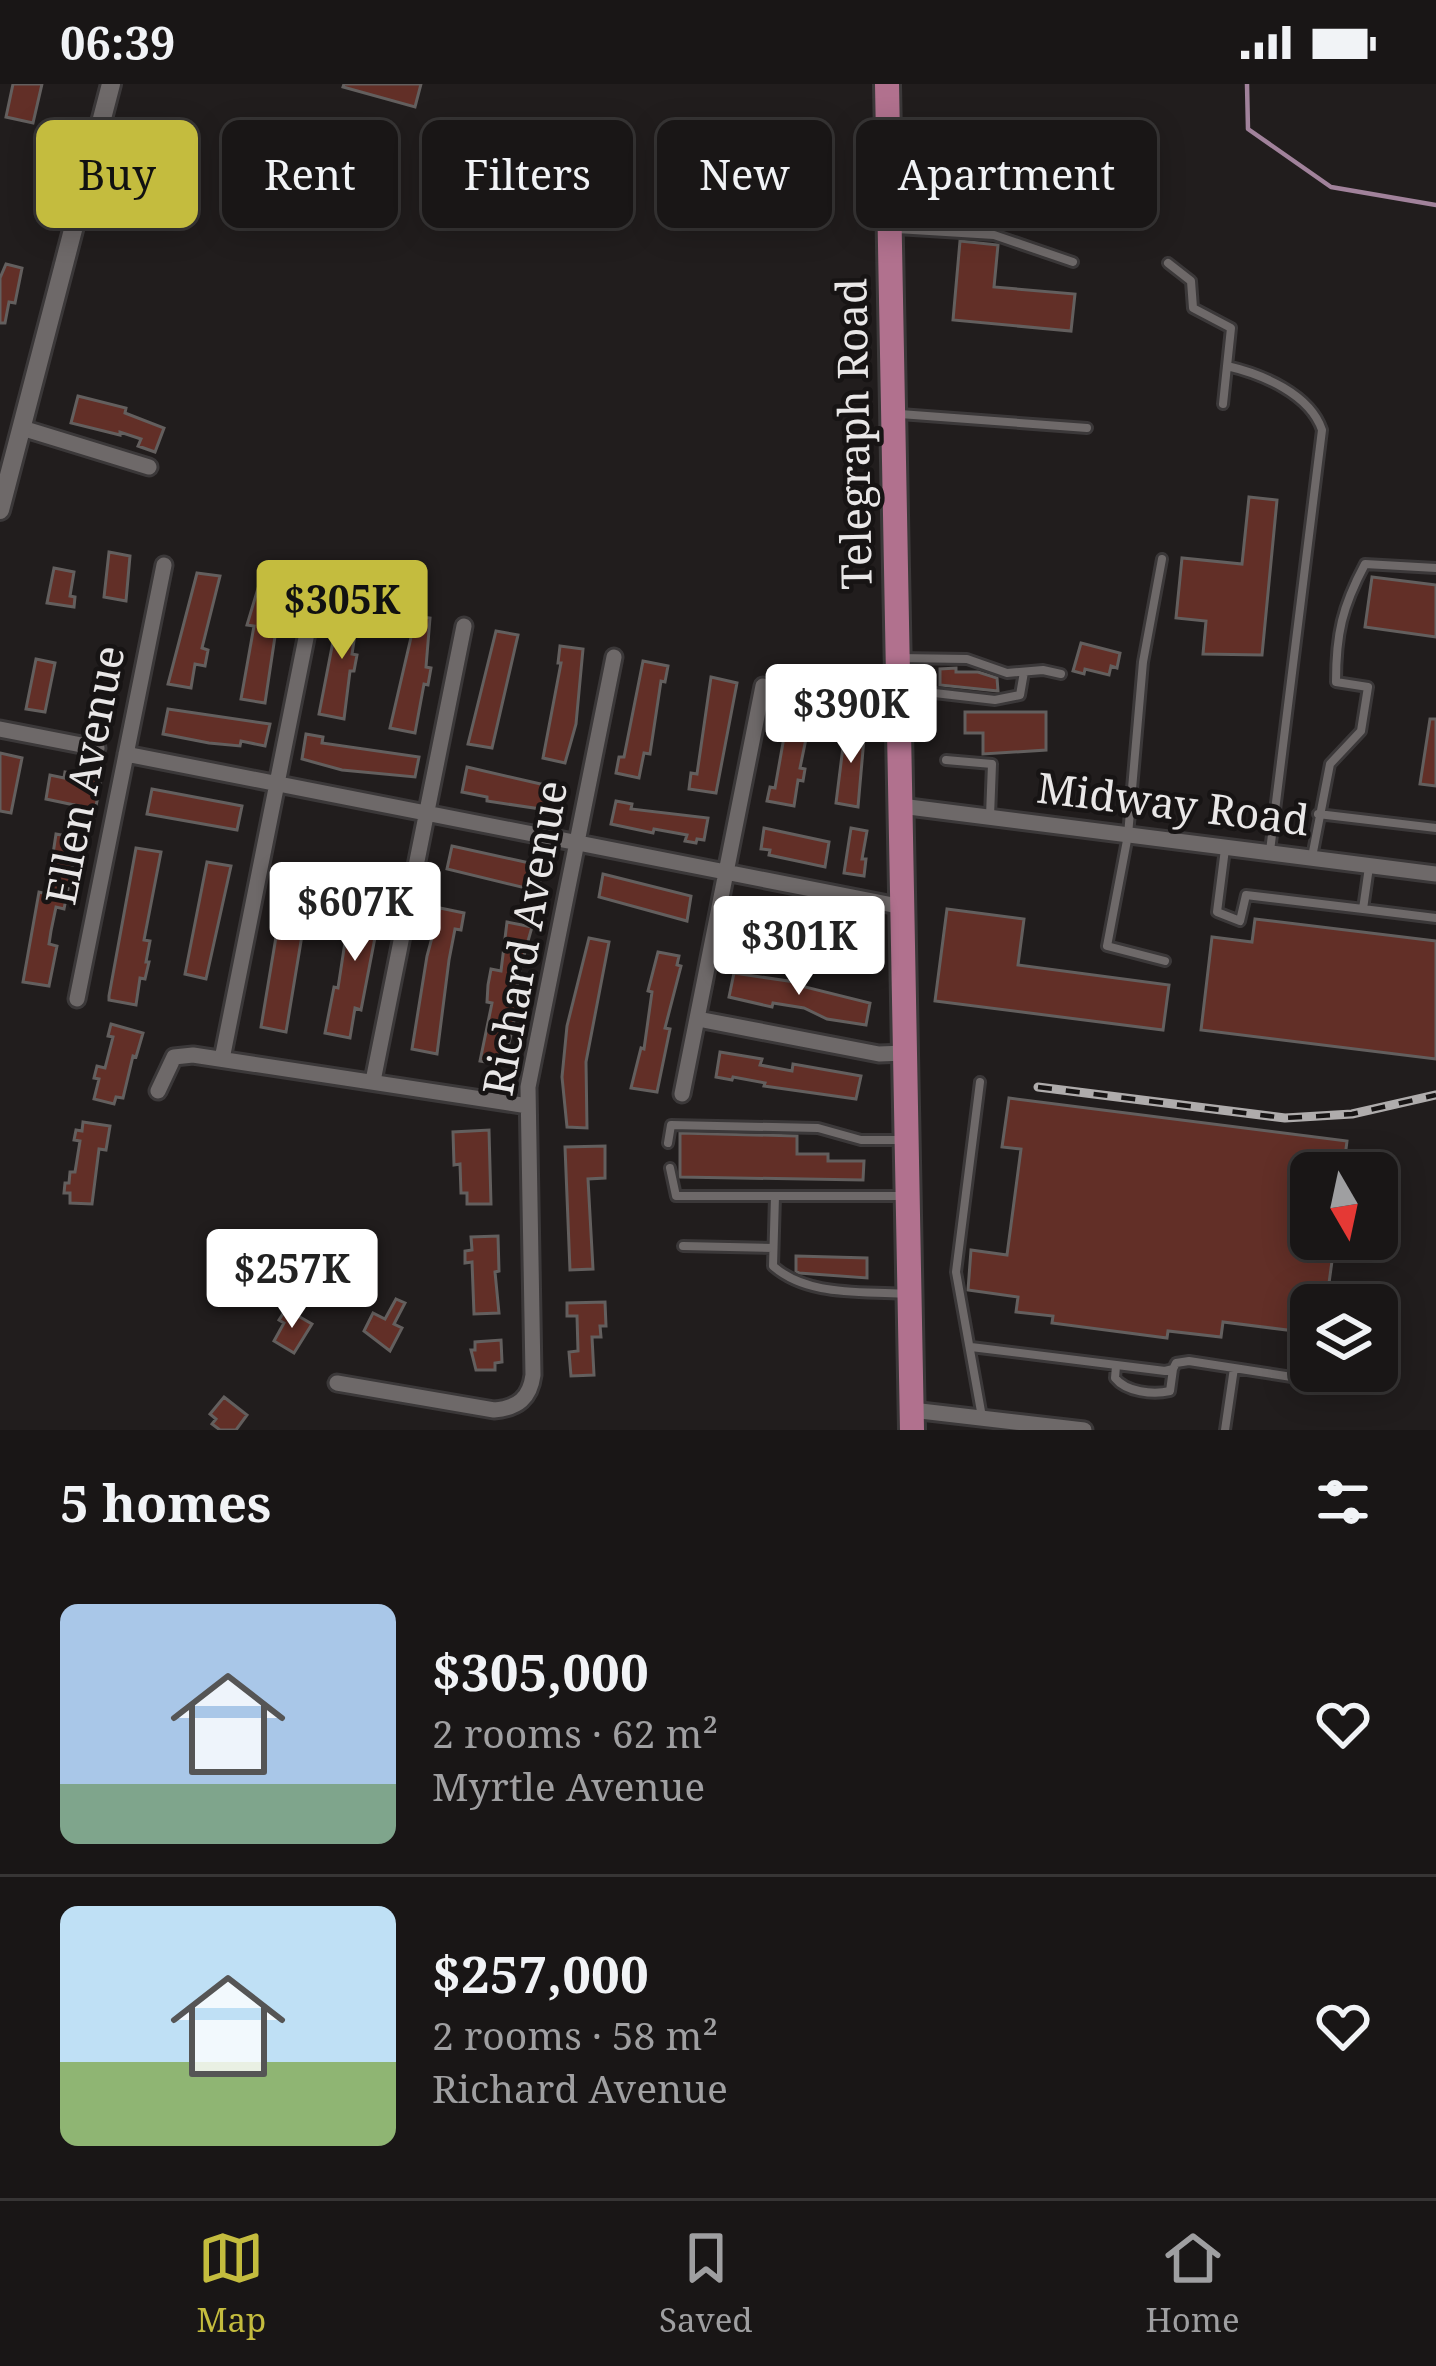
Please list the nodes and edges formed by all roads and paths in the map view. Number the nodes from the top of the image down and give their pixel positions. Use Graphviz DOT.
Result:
graph roads {
  1 [pos="111,84"];
  2 [pos="886,84"];
  3 [pos="887,120"];
  4 [pos="890,228"];
  5 [pos="1073,262"];
  6 [pos="1168,263"];
  7 [pos="1227,367"];
  8 [pos="1223,404"];
  9 [pos="893,413"];
  10 [pos="22,428"];
  11 [pos="1087,428"];
  12 [pos="149,467"];
  13 [pos="0,510"];
  14 [pos="1162,559"];
  15 [pos="164,565"];
  16 [pos="1436,568"];
  17 [pos="314,598"];
  18 [pos="464,626"];
  19 [pos="614,656"];
  20 [pos="898,658"];
  21 [pos="1024,672"];
  22 [pos="1061,674"];
  23 [pos="763,686"];
  24 [pos="898,688"];
  25 [pos="0,729"];
  26 [pos="97,748"];
  27 [pos="126,754"];
  28 [pos="946,760"];
  29 [pos="276,782"];
  30 [pos="901,806"];
  31 [pos="426,814"];
  32 [pos="1318,814"];
  33 [pos="990,817"];
  34 [pos="1436,828"];
  35 [pos="1128,835"];
  36 [pos="577,844"];
  37 [pos="1226,847"];
  38 [pos="1270,853"];
  39 [pos="1312,858"];
  40 [pos="1370,866"];
  41 [pos="726,873"];
  42 [pos="1436,874"];
  43 [pos="903,908"];
  44 [pos="1364,909"];
  45 [pos="1436,918"];
  46 [pos="1165,962"];
  47 [pos="77,999"];
  48 [pos="698,1018"];
  49 [pos="905,1053"];
  50 [pos="221,1059"];
  51 [pos="373,1082"];
  52 [pos="980,1082"];
  53 [pos="158,1091"];
  54 [pos="682,1094"];
  55 [pos="528,1106"];
  56 [pos="907,1139"];
  57 [pos="668,1142"];
  58 [pos="670,1168"];
  59 [pos="775,1196"];
  60 [pos="908,1196"];
  61 [pos="683,1246"];
  62 [pos="773,1249"];
  63 [pos="910,1294"];
  64 [pos="971,1346"];
  65 [pos="1117,1366"];
  66 [pos="1234,1368"];
  67 [pos="1173,1369"];
  68 [pos="1290,1377"];
  69 [pos="338,1382"];
  70 [pos="983,1418"];
  71 [pos="912,1420"];
  72 [pos="1084,1430"];
  73 [pos="1225,1430"];
  1 -- 10 [label="street"];
  2 -- 3 [label="main road, Telegraph Road"];
  4 -- 5 [label="lane"];
  4 -- 9 [label="main road, Telegraph Road"];
  6 -- 7 [label="lane"];
  7 -- 8 [label="lane"];
  7 -- 38 [label="lane"];
  9 -- 11 [label="lane"];
  9 -- 20 [label="main road, Telegraph Road"];
  10 -- 12 [label="street"];
  10 -- 13 [label="street"];
  14 -- 35 [label="lane"];
  15 -- 27 [label="street, Ellen Avenue"];
  16 -- 32 [label="lane"];
  17 -- 29 [label="street"];
  18 -- 31 [label="street"];
  19 -- 36 [label="street, Richard Avenue"];
  20 -- 21 [label="lane"];
  20 -- 24 [label="main road, Telegraph Road"];
  21 -- 22 [label="lane"];
  21 -- 24 [label="lane"];
  23 -- 41 [label="street"];
  24 -- 30 [label="main road, Telegraph Road"];
  25 -- 26 [label="street"];
  27 -- 29 [label="street"];
  27 -- 47 [label="street, Ellen Avenue"];
  28 -- 33 [label="lane"];
  29 -- 31 [label="street"];
  29 -- 50 [label="street"];
  30 -- 33 [label="street, Midway Road"];
  30 -- 43 [label="main road, Telegraph Road"];
  31 -- 36 [label="street"];
  31 -- 51 [label="street"];
  32 -- 34 [label="lane"];
  32 -- 39 [label="lane"];
  33 -- 35 [label="street, Midway Road"];
  35 -- 37 [label="street, Midway Road"];
  35 -- 46 [label="lane"];
  36 -- 41 [label="street"];
  36 -- 55 [label="street, Richard Avenue"];
  37 -- 38 [label="street, Midway Road"];
  37 -- 44 [label="lane"];
  38 -- 39 [label="street, Midway Road"];
  39 -- 40 [label="street, Midway Road"];
  40 -- 42 [label="street, Midway Road"];
  40 -- 44 [label="lane"];
  41 -- 43 [label="street"];
  41 -- 48 [label="street"];
  43 -- 49 [label="main road, Telegraph Road"];
  44 -- 45 [label="lane"];
  48 -- 49 [label="street"];
  48 -- 54 [label="street"];
  49 -- 56 [label="main road, Telegraph Road"];
  50 -- 51 [label="street"];
  50 -- 53 [label="street"];
  51 -- 55 [label="street"];
  52 -- 64 [label="lane"];
  55 -- 69 [label="street, Richard Avenue"];
  56 -- 57 [label="lane"];
  56 -- 60 [label="main road, Telegraph Road"];
  58 -- 59 [label="lane"];
  59 -- 60 [label="lane"];
  59 -- 62 [label="lane"];
  60 -- 63 [label="main road, Telegraph Road"];
  61 -- 62 [label="lane"];
  62 -- 63 [label="lane"];
  63 -- 71 [label="main road, Telegraph Road"];
  64 -- 65 [label="lane"];
  64 -- 70 [label="lane"];
  65 -- 67 [label="lane"];
  65 -- 67 [label="lane"];
  66 -- 67 [label="lane"];
  66 -- 68 [label="lane"];
  66 -- 73 [label="lane"];
  70 -- 71 [label="street"];
  70 -- 72 [label="street"];
}
